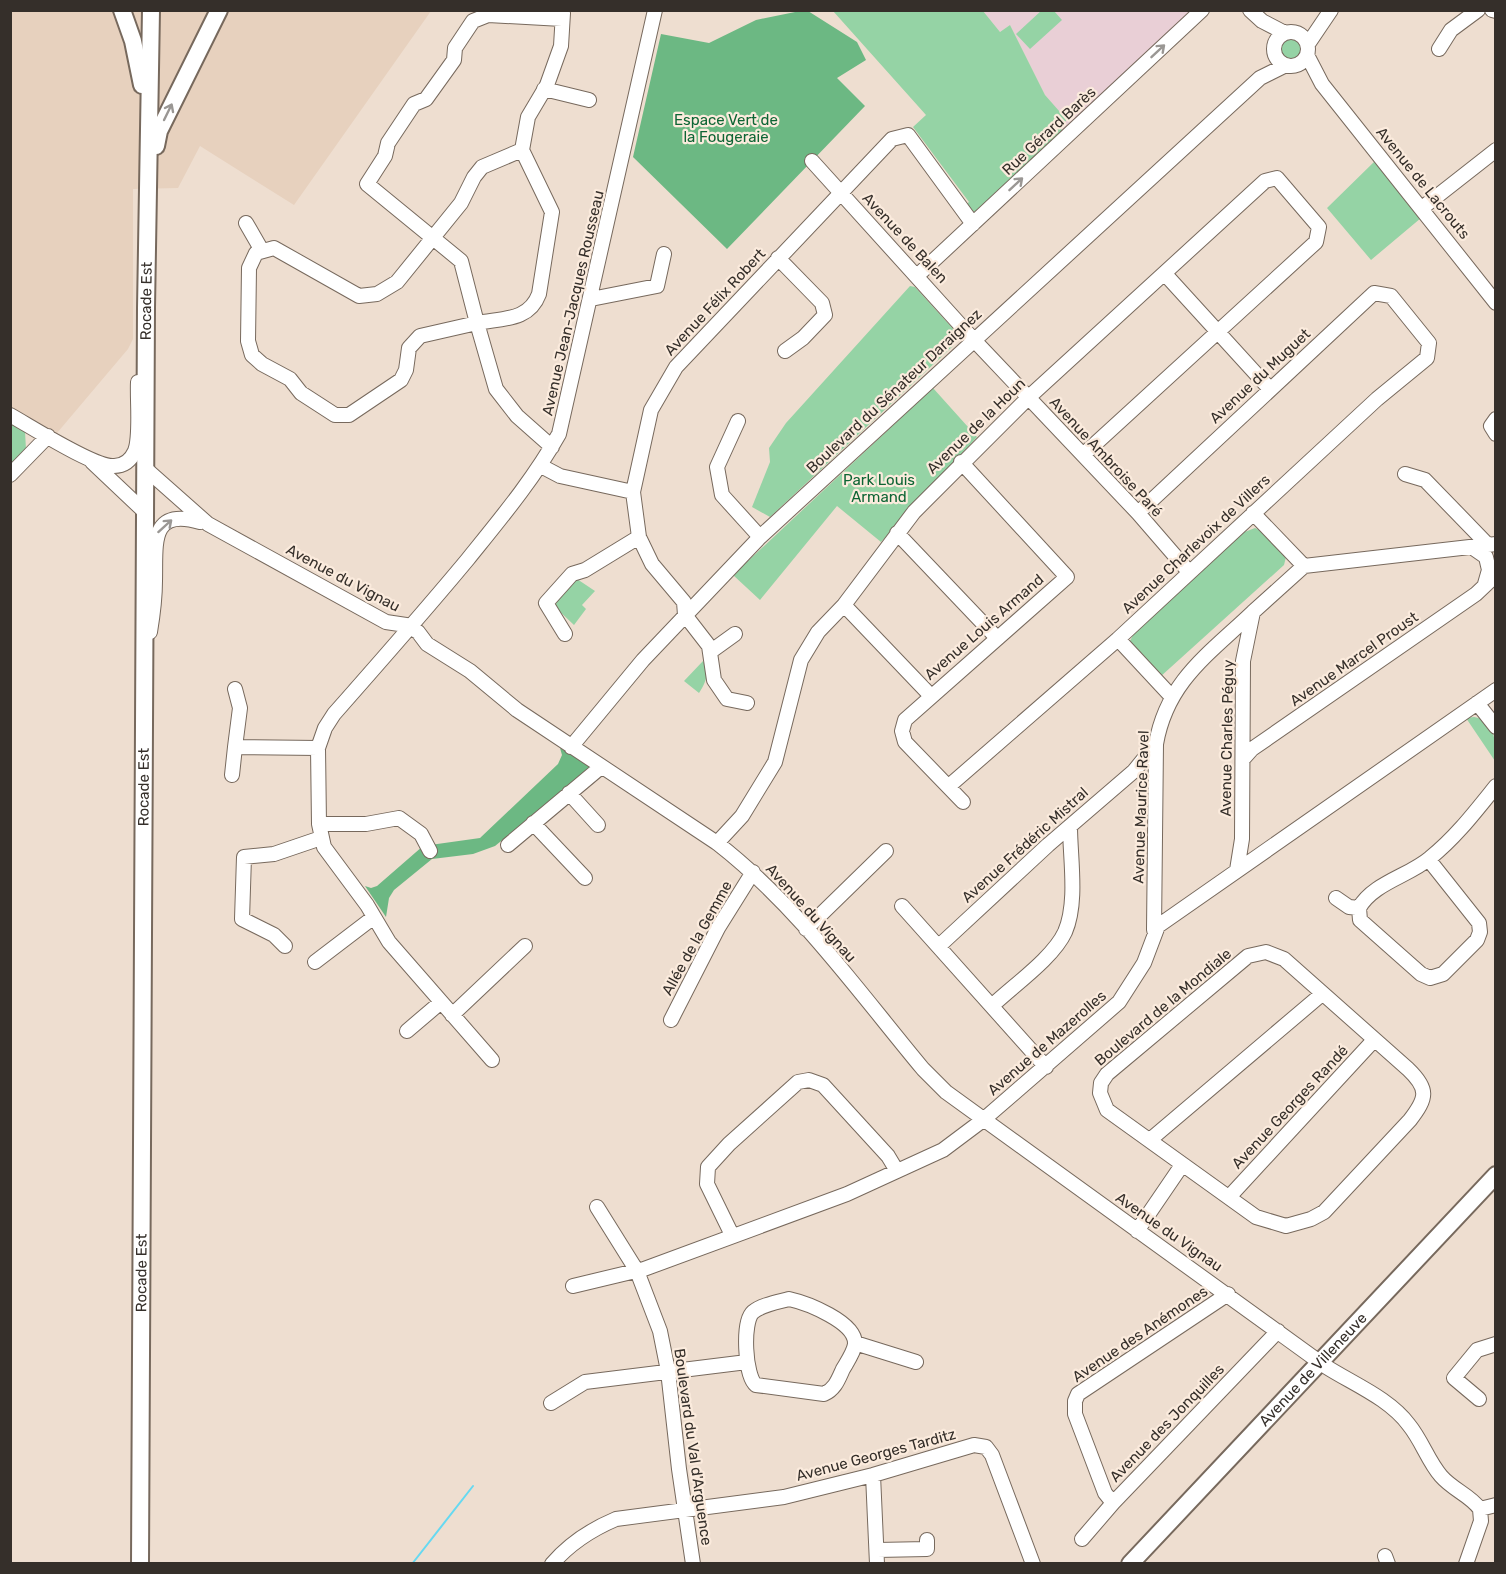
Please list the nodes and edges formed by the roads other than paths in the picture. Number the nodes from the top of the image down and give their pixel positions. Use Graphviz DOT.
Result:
graph roads {
  1 [pos="122,10"];
  2 [pos="151,10"];
  3 [pos="219,10"];
  4 [pos="655,10"];
  5 [pos="1202,10"];
  6 [pos="1250,10"];
  7 [pos="1478,10"];
  8 [pos="1327,14"];
  9 [pos="563,15"];
  10 [pos="1283,40"];
  11 [pos="1439,49"];
  12 [pos="1299,57"];
  13 [pos="1260,78"];
  14 [pos="544,89"];
  15 [pos="589,100"];
  16 [pos="522,150"];
  17 [pos="1496,150"];
  18 [pos="812,161"];
  19 [pos="840,192"];
  20 [pos="149,197"];
  21 [pos="1422,208"];
  22 [pos="246,223"];
  23 [pos="973,224"];
  24 [pos="431,237"];
  25 [pos="261,249"];
  26 [pos="664,254"];
  27 [pos="778,258"];
  28 [pos="1165,274"];
  29 [pos="918,275"];
  30 [pos="591,299"];
  31 [pos="147,301"];
  32 [pos="1496,303"];
  33 [pos="1407,316"];
  34 [pos="477,323"];
  35 [pos="1216,331"];
  36 [pos="973,339"];
  37 [pos="785,351"];
  38 [pos="1269,388"];
  39 [pos="1029,397"];
  40 [pos="10,415"];
  41 [pos="1496,419"];
  42 [pos="738,421"];
  43 [pos="1496,434"];
  44 [pos="48,436"];
  45 [pos="552,447"];
  46 [pos="1083,455"];
  47 [pos="89,459"];
  48 [pos="961,462"];
  49 [pos="541,466"];
  50 [pos="147,470"];
  51 [pos="1405,474"];
  52 [pos="10,475"];
  53 [pos="633,492"];
  54 [pos="146,513"];
  55 [pos="1138,513"];
  56 [pos="1253,513"];
  57 [pos="207,524"];
  58 [pos="897,533"];
  59 [pos="639,537"];
  60 [pos="760,537"];
  61 [pos="1492,545"];
  62 [pos="1473,548"];
  63 [pos="1304,566"];
  64 [pos="1189,572"];
  65 [pos="1496,575"];
  66 [pos="1485,586"];
  67 [pos="844,604"];
  68 [pos="1253,612"];
  69 [pos="685,615"];
  70 [pos="411,627"];
  71 [pos="565,634"];
  72 [pos="735,634"];
  73 [pos="997,638"];
  74 [pos="1118,639"];
  75 [pos="710,652"];
  76 [pos="145,664"];
  77 [pos="235,689"];
  78 [pos="1496,690"];
  79 [pos="931,696"];
  80 [pos="1171,696"];
  81 [pos="1477,702"];
  82 [pos="747,703"];
  83 [pos="1496,727"];
  84 [pos="1242,730"];
  85 [pos="1263,742"];
  86 [pos="1156,744"];
  87 [pos="235,747"];
  88 [pos="571,747"];
  89 [pos="318,748"];
  90 [pos="1243,759"];
  91 [pos="601,767"];
  92 [pos="1134,771"];
  93 [pos="232,775"];
  94 [pos="1157,781"];
  95 [pos="949,786"];
  96 [pos="1496,786"];
  97 [pos="569,793"];
  98 [pos="963,802"];
  99 [pos="534,823"];
  100 [pos="319,824"];
  101 [pos="598,825"];
  102 [pos="1070,826"];
  103 [pos="321,838"];
  104 [pos="1242,839"];
  105 [pos="717,843"];
  106 [pos="508,844"];
  107 [pos="1048,845"];
  108 [pos="430,851"];
  109 [pos="886,851"];
  110 [pos="1259,854"];
  111 [pos="1070,860"];
  112 [pos="1428,860"];
  113 [pos="1237,870"];
  114 [pos="753,872"];
  115 [pos="585,878"];
  116 [pos="1155,895"];
  117 [pos="1336,898"];
  118 [pos="902,906"];
  119 [pos="1359,908"];
  120 [pos="1180,909"];
  121 [pos="374,917"];
  122 [pos="806,929"];
  123 [pos="1154,930"];
  124 [pos="285,946"];
  125 [pos="525,946"];
  126 [pos="939,946"];
  127 [pos="315,962"];
  128 [pos="1322,994"];
  129 [pos="441,1002"];
  130 [pos="993,1005"];
  131 [pos="452,1015"];
  132 [pos="671,1020"];
  133 [pos="407,1031"];
  134 [pos="1374,1040"];
  135 [pos="492,1060"];
  136 [pos="1046,1066"];
  137 [pos="983,1120"];
  138 [pos="1151,1139"];
  139 [pos="1182,1165"];
  140 [pos="897,1171"];
  141 [pos="1496,1175"];
  142 [pos="1230,1196"];
  143 [pos="597,1207"];
  144 [pos="1137,1231"];
  145 [pos="732,1235"];
  146 [pos="637,1271"];
  147 [pos="573,1286"];
  148 [pos="1228,1294"];
  149 [pos="1278,1331"];
  150 [pos="855,1343"];
  151 [pos="1496,1344"];
  152 [pos="747,1362"];
  153 [pos="915,1362"];
  154 [pos="1320,1362"];
  155 [pos="668,1371"];
  156 [pos="1479,1399"];
  157 [pos="551,1403"];
  158 [pos="873,1475"];
  159 [pos="1113,1503"];
  160 [pos="1496,1505"];
  161 [pos="1480,1509"];
  162 [pos="685,1510"];
  163 [pos="1082,1539"];
  164 [pos="877,1557"];
  165 [pos="140,1563"];
  166 [pos="552,1563"];
  167 [pos="693,1563"];
  168 [pos="928,1563"];
  169 [pos="1033,1563"];
  170 [pos="1130,1563"];
  171 [pos="1466,1563"];
  1 -- 20 [label="main road"];
  2 -- 20 [label="main road, Rocade Est"];
  31 -- 3 [label="main road, one-way"];
  4 -- 30 [label="street, Avenue Jean-Jacques Rousseau"];
  23 -- 5 [label="street, Rue Gérard Barès, one-way"];
  6 -- 10 [label="street"];
  7 -- 11 [label="street"];
  8 -- 10 [label="street"];
  8 -- 12 [label="street"];
  9 -- 14 [label="street"];
  9 -- 24 [label="street"];
  10 -- 12 [label="street"];
  10 -- 12 [label="street"];
  10 -- 13 [label="street, Boulevard du Sénateur Daraignez"];
  12 -- 13 [label="street, Boulevard du Sénateur Daraignez"];
  12 -- 21 [label="street, Avenue de Lacrouts"];
  13 -- 36 [label="street, Boulevard du Sénateur Daraignez"];
  14 -- 15 [label="street"];
  14 -- 16 [label="street"];
  16 -- 24 [label="street"];
  16 -- 34 [label="street"];
  17 -- 21 [label="street"];
  18 -- 19 [label="street, Avenue de Balen"];
  19 -- 23 [label="street, Avenue Félix Robert"];
  19 -- 27 [label="street, Avenue Félix Robert"];
  19 -- 29 [label="street, Avenue de Balen"];
  20 -- 31 [label="main road, Rocade Est"];
  21 -- 32 [label="street, Avenue de Lacrouts"];
  22 -- 25 [label="street"];
  23 -- 29 [label="street, Rue Gérard Barès"];
  24 -- 25 [label="street"];
  24 -- 34 [label="street"];
  25 -- 34 [label="street"];
  26 -- 30 [label="street"];
  27 -- 37 [label="street"];
  27 -- 53 [label="street, Avenue Félix Robert"];
  28 -- 35 [label="street"];
  28 -- 35 [label="street, Avenue de la Houn"];
  28 -- 39 [label="street, Avenue de la Houn"];
  29 -- 36 [label="street, Avenue de Balen"];
  30 -- 45 [label="street, Avenue Jean-Jacques Rousseau"];
  31 -- 47 [label="street"];
  31 -- 50 [label="main road, Rocade Est"];
  33 -- 38 [label="street, Avenue du Muguet"];
  33 -- 56 [label="street, Avenue Charlevoix de Villers"];
  34 -- 45 [label="street"];
  35 -- 38 [label="street"];
  35 -- 46 [label="street"];
  36 -- 39 [label="street, Avenue Ambroise Paré"];
  36 -- 60 [label="street, Boulevard du Sénateur Daraignez"];
  38 -- 55 [label="street, Avenue du Muguet"];
  39 -- 46 [label="street, Avenue Ambroise Paré"];
  39 -- 48 [label="street, Avenue de la Houn"];
  40 -- 44 [label="street"];
  41 -- 43 [label="street"];
  42 -- 60 [label="street"];
  44 -- 47 [label="street"];
  44 -- 52 [label="street"];
  45 -- 49 [label="street, Avenue Jean-Jacques Rousseau"];
  46 -- 55 [label="street, Avenue Ambroise Paré"];
  47 -- 54 [label="street"];
  48 -- 58 [label="street, Avenue de la Houn"];
  48 -- 73 [label="street, Avenue Louis Armand"];
  49 -- 53 [label="street"];
  49 -- 70 [label="street, Avenue Jean-Jacques Rousseau"];
  50 -- 54 [label="main road, Rocade Est"];
  50 -- 57 [label="street"];
  51 -- 61 [label="street"];
  53 -- 59 [label="street, Avenue Félix Robert"];
  54 -- 76 [label="main road, Rocade Est"];
  55 -- 64 [label="street, Avenue Ambroise Paré"];
  56 -- 63 [label="street"];
  56 -- 64 [label="street, Avenue Charlevoix de Villers"];
  57 -- 70 [label="street, Avenue du Vignau"];
  76 -- 57 [label="street, one-way"];
  58 -- 67 [label="street, Avenue de la Houn"];
  58 -- 73 [label="street"];
  59 -- 69 [label="street, Avenue Félix Robert"];
  59 -- 71 [label="street"];
  60 -- 69 [label="street, Boulevard du Sénateur Daraignez"];
  61 -- 62 [label="street"];
  62 -- 63 [label="street"];
  62 -- 66 [label="street"];
  63 -- 68 [label="street"];
  64 -- 74 [label="street, Avenue Charlevoix de Villers"];
  65 -- 66 [label="street, Avenue Marcel Proust"];
  66 -- 85 [label="street, Avenue Marcel Proust"];
  67 -- 79 [label="street"];
  67 -- 105 [label="street, Avenue de la Houn"];
  68 -- 80 [label="street, Avenue Maurice Ravel"];
  68 -- 84 [label="street, Avenue Charles Péguy"];
  69 -- 75 [label="street, Avenue Félix Robert"];
  69 -- 88 [label="street, Boulevard du Sénateur Daraignez"];
  70 -- 88 [label="street, Avenue du Vignau"];
  70 -- 89 [label="street, Avenue Jean-Jacques Rousseau"];
  72 -- 75 [label="street"];
  73 -- 79 [label="street, Avenue Louis Armand"];
  74 -- 80 [label="street"];
  74 -- 95 [label="street, Avenue Charlevoix de Villers"];
  75 -- 82 [label="street"];
  76 -- 165 [label="main road, Rocade Est"];
  77 -- 87 [label="street"];
  78 -- 81 [label="street"];
  79 -- 95 [label="street, Avenue Louis Armand"];
  80 -- 86 [label="street, Avenue Maurice Ravel"];
  81 -- 83 [label="street"];
  81 -- 110 [label="street"];
  84 -- 85 [label="street"];
  84 -- 90 [label="street, Avenue Charles Péguy"];
  85 -- 90 [label="street, Avenue Marcel Proust"];
  86 -- 92 [label="street, Avenue Frédéric Mistral"];
  86 -- 94 [label="street, Avenue Maurice Ravel"];
  87 -- 89 [label="street"];
  87 -- 93 [label="street"];
  88 -- 91 [label="street, Avenue du Vignau"];
  89 -- 100 [label="street"];
  90 -- 104 [label="street, Avenue Charles Péguy"];
  91 -- 97 [label="street"];
  91 -- 105 [label="street, Avenue du Vignau"];
  92 -- 94 [label="street"];
  92 -- 102 [label="street, Avenue Frédéric Mistral"];
  94 -- 116 [label="street, Avenue Maurice Ravel"];
  95 -- 98 [label="street"];
  96 -- 112 [label="street"];
  97 -- 99 [label="street"];
  97 -- 101 [label="street"];
  99 -- 106 [label="street"];
  99 -- 115 [label="street"];
  100 -- 103 [label="street"];
  100 -- 108 [label="street"];
  102 -- 107 [label="street, Avenue Frédéric Mistral"];
  102 -- 111 [label="street"];
  103 -- 121 [label="street"];
  103 -- 124 [label="street"];
  104 -- 110 [label="street"];
  104 -- 113 [label="street, Avenue Charles Péguy"];
  105 -- 114 [label="street, Avenue du Vignau"];
  107 -- 111 [label="street"];
  107 -- 126 [label="street, Avenue Frédéric Mistral"];
  109 -- 122 [label="street"];
  110 -- 113 [label="street"];
  111 -- 130 [label="street"];
  112 -- 119 [label="street"];
  112 -- 119 [label="street"];
  113 -- 120 [label="street"];
  114 -- 122 [label="street, Avenue du Vignau"];
  114 -- 132 [label="street, Allée de la Gemme"];
  116 -- 120 [label="street"];
  116 -- 123 [label="street, Avenue Maurice Ravel"];
  117 -- 119 [label="street"];
  118 -- 126 [label="street"];
  120 -- 123 [label="street"];
  121 -- 127 [label="street"];
  121 -- 129 [label="street"];
  122 -- 137 [label="street, Avenue du Vignau"];
  123 -- 136 [label="street, Avenue de Mazerolles"];
  125 -- 131 [label="street"];
  126 -- 130 [label="street"];
  128 -- 134 [label="street, Boulevard de la Mondiale"];
  128 -- 138 [label="street"];
  128 -- 138 [label="street, Boulevard de la Mondiale"];
  129 -- 131 [label="street"];
  129 -- 133 [label="street"];
  130 -- 136 [label="street"];
  131 -- 135 [label="street"];
  134 -- 142 [label="street, Avenue Georges Randé"];
  134 -- 142 [label="street, Boulevard de la Mondiale"];
  136 -- 137 [label="street, Avenue de Mazerolles"];
  137 -- 140 [label="street, Avenue de Mazerolles"];
  137 -- 144 [label="street, Avenue du Vignau"];
  138 -- 139 [label="street, Boulevard de la Mondiale"];
  139 -- 142 [label="street, Boulevard de la Mondiale"];
  139 -- 144 [label="street"];
  140 -- 145 [label="street, Avenue de Mazerolles"];
  140 -- 145 [label="street"];
  141 -- 154 [label="main road, Avenue de Villeneuve"];
  143 -- 146 [label="street, Boulevard du Val d'Arguence"];
  144 -- 148 [label="street, Avenue du Vignau"];
  145 -- 146 [label="street, Avenue de Mazerolles"];
  146 -- 147 [label="street, Avenue de Mazerolles"];
  146 -- 155 [label="street, Boulevard du Val d'Arguence"];
  148 -- 149 [label="street, Avenue du Vignau"];
  148 -- 159 [label="street, Avenue des Anémones"];
  149 -- 154 [label="street, Avenue du Vignau"];
  149 -- 159 [label="street, Avenue des Jonquilles"];
  150 -- 152 [label="street"];
  150 -- 152 [label="street"];
  150 -- 153 [label="street"];
  151 -- 156 [label="street"];
  152 -- 155 [label="street"];
  154 -- 161 [label="street, Avenue du Vignau"];
  154 -- 170 [label="main road, Avenue de Villeneuve"];
  155 -- 157 [label="street"];
  155 -- 162 [label="street, Boulevard du Val d'Arguence"];
  158 -- 162 [label="street, Avenue Georges Tarditz"];
  158 -- 164 [label="street"];
  158 -- 169 [label="street, Avenue Georges Tarditz"];
  159 -- 163 [label="street, Avenue des Jonquilles"];
  160 -- 161 [label="street"];
  161 -- 171 [label="street"];
  162 -- 166 [label="street, Avenue Georges Tarditz"];
  162 -- 167 [label="street, Boulevard du Val d'Arguence"];
  164 -- 168 [label="street"];
}
